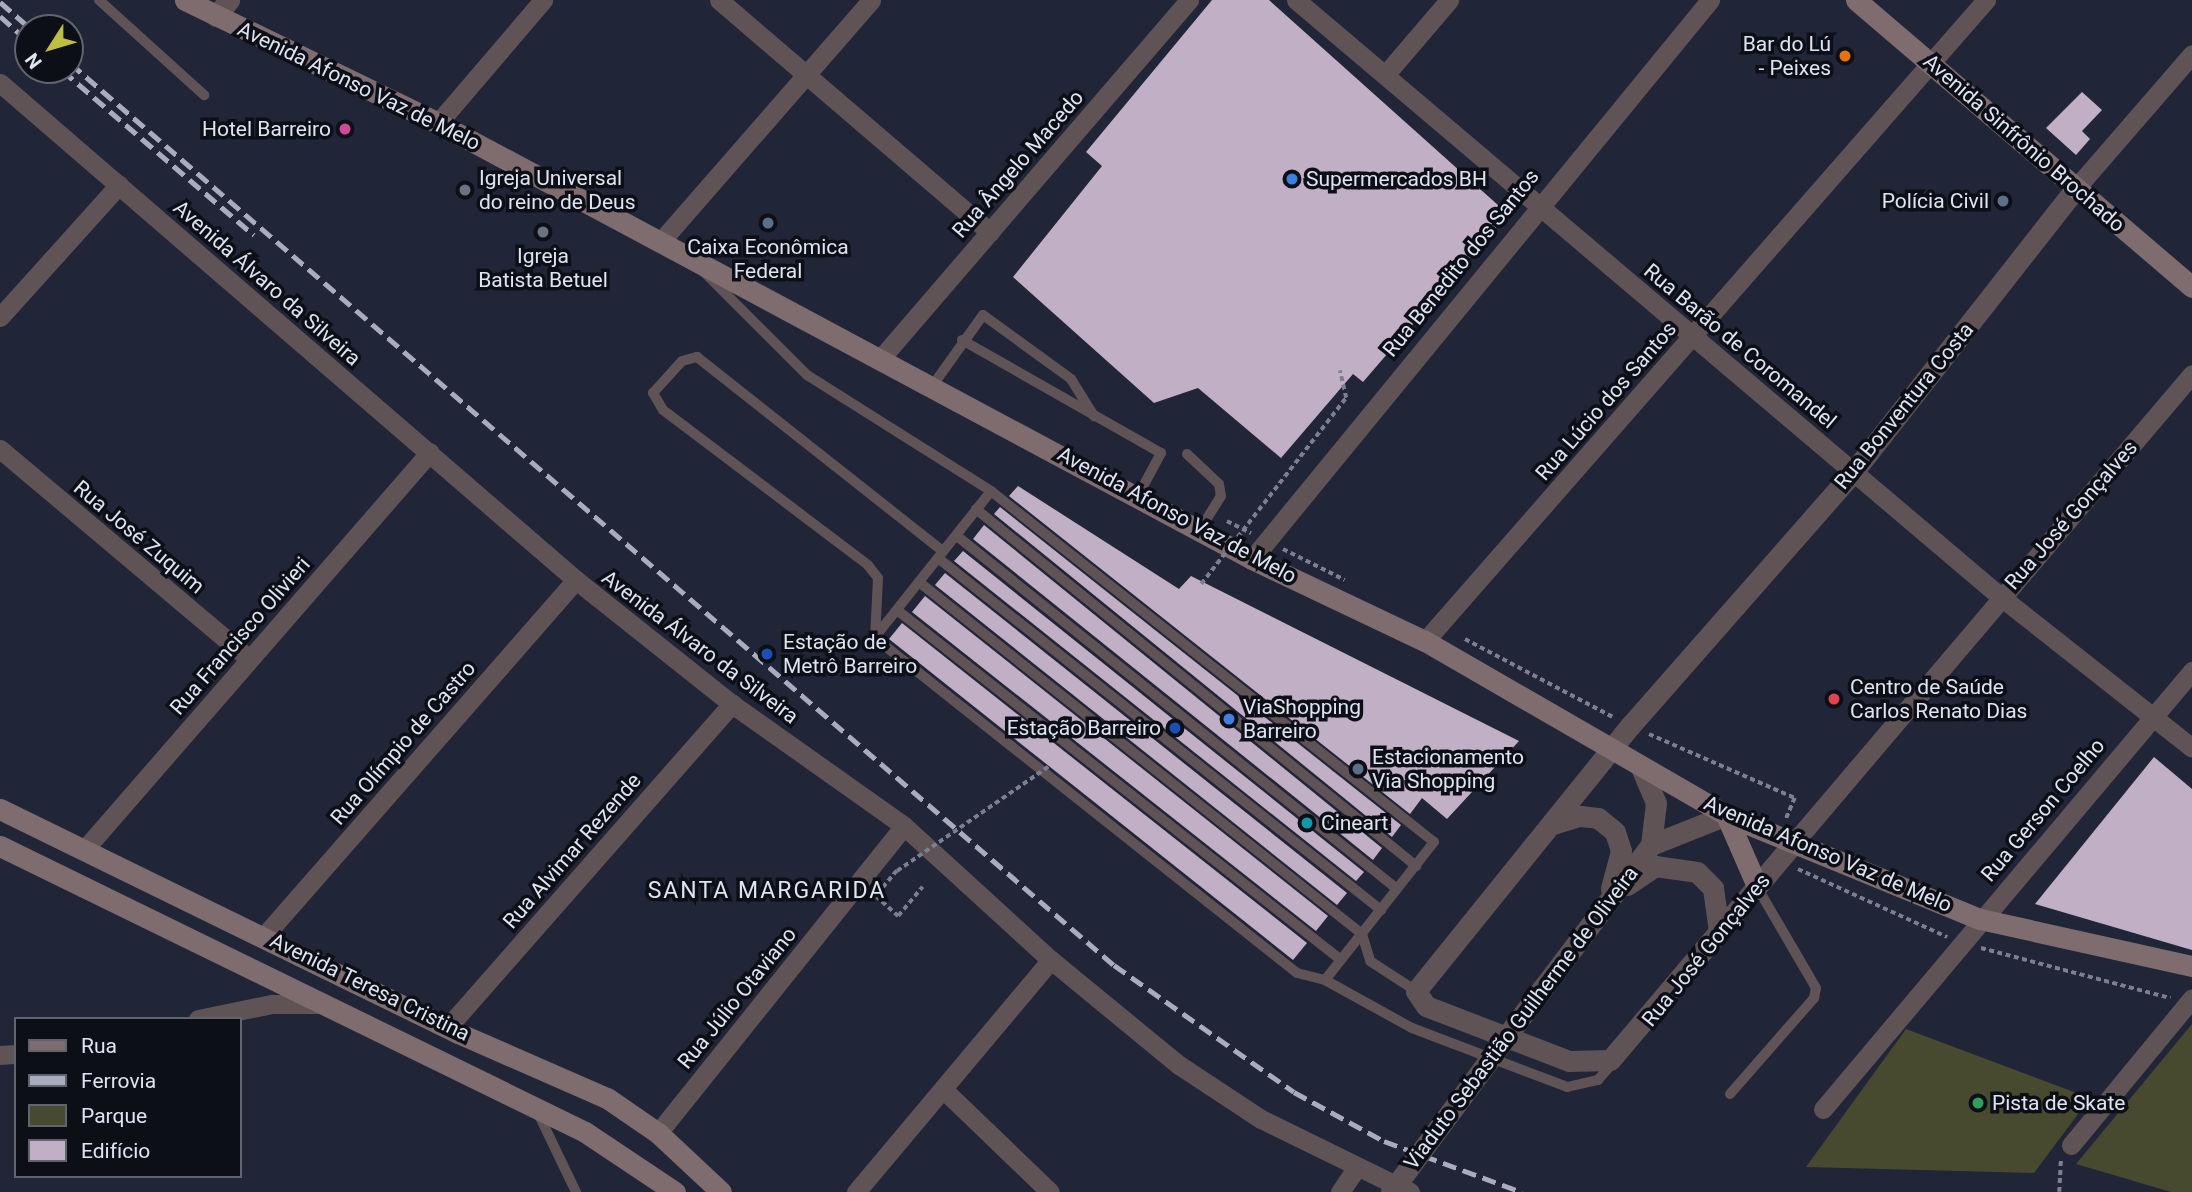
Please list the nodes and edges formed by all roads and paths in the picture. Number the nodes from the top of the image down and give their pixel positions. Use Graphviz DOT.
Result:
graph roads {
  1 [pos="99,0"];
  2 [pos="185,0"];
  3 [pos="543,0"];
  4 [pos="719,0"];
  5 [pos="871,0"];
  6 [pos="1189,0"];
  7 [pos="1296,0"];
  8 [pos="1448,0"];
  9 [pos="1710,0"];
  10 [pos="1856,0"];
  11 [pos="1986,0"];
  12 [pos="222,8"];
  13 [pos="2192,54"];
  14 [pos="1933,65"];
  15 [pos="805,74"];
  16 [pos="1385,75"];
  17 [pos="0,83"];
  18 [pos="204,95"];
  19 [pos="438,123"];
  20 [pos="119,186"];
  21 [pos="2076,188"];
  22 [pos="1536,205"];
  23 [pos="990,232"];
  24 [pos="662,240"];
  25 [pos="688,253"];
  26 [pos="2192,287"];
  27 [pos="0,317"];
  28 [pos="1694,336"];
  29 [pos="962,340"];
  30 [pos="882,357"];
  31 [pos="1340,371"];
  32 [pos="2192,374"];
  33 [pos="933,385"];
  34 [pos="1094,416"];
  35 [pos="0,449"];
  36 [pos="430,452"];
  37 [pos="1187,454"];
  38 [pos="1854,471"];
  39 [pos="991,491"];
  40 [pos="1139,494"];
  41 [pos="976,509"];
  42 [pos="1200,530"];
  43 [pos="957,536"];
  44 [pos="941,555"];
  45 [pos="1252,559"];
  46 [pos="576,580"];
  47 [pos="919,582"];
  48 [pos="1200,584"];
  49 [pos="2001,597"];
  50 [pos="897,610"];
  51 [pos="875,638"];
  52 [pos="1424,641"];
  53 [pos="249,659"];
  54 [pos="2192,671"];
  55 [pos="732,704"];
  56 [pos="2152,716"];
  57 [pos="2192,748"];
  58 [pos="1610,751"];
  59 [pos="1049,766"];
  60 [pos="1641,768"];
  61 [pos="0,809"];
  62 [pos="1726,815"];
  63 [pos="1553,824"];
  64 [pos="904,826"];
  65 [pos="1797,839"];
  66 [pos="1651,845"];
  67 [pos="0,846"];
  68 [pos="84,850"];
  69 [pos="1416,866"];
  70 [pos="1757,886"];
  71 [pos="922,887"];
  72 [pos="1397,889"];
  73 [pos="1609,898"];
  74 [pos="1381,909"];
  75 [pos="1980,919"];
  76 [pos="1719,931"];
  77 [pos="1362,934"];
  78 [pos="265,935"];
  79 [pos="1051,960"];
  80 [pos="1341,960"];
  81 [pos="2192,966"];
  82 [pos="1325,980"];
  83 [pos="1416,991"];
  84 [pos="2192,998"];
  85 [pos="324,1004"];
  86 [pos="208,1017"];
  87 [pos="447,1028"];
  88 [pos="1626,1048"];
  89 [pos="946,1092"];
  90 [pos="1730,1094"];
  91 [pos="534,1107"];
  92 [pos="1823,1109"];
  93 [pos="658,1133"];
  94 [pos="2066,1151"];
  95 [pos="1355,1170"];
  96 [pos="576,1192"];
  97 [pos="676,1192"];
  98 [pos="721,1192"];
  99 [pos="856,1192"];
  100 [pos="1050,1192"];
  101 [pos="1340,1192"];
  102 [pos="1391,1192"];
  103 [pos="1410,1192"];
  104 [pos="2059,1192"];
  1 -- 18 [label="lane"];
  2 -- 12 [label="main road, Avenida Afonso Vaz de Melo"];
  3 -- 19 [label="street"];
  4 -- 15 [label="street"];
  5 -- 15 [label="street"];
  6 -- 23 [label="street, Rua Ângelo Macedo"];
  7 -- 16 [label="street, Rua Barão de Coromandel"];
  8 -- 16 [label="street"];
  9 -- 22 [label="street, Rua Benedito dos Santos"];
  10 -- 14 [label="main road, Avenida Sinfrônio Brochado"];
  11 -- 14 [label="street, Rua Lúcio dos Santos"];
  12 -- 19 [label="main road, Avenida Afonso Vaz de Melo"];
  13 -- 21 [label="street, Rua Bonventura Costa"];
  14 -- 21 [label="main road, Avenida Sinfrônio Brochado"];
  14 -- 28 [label="street, Rua Lúcio dos Santos"];
  15 -- 23 [label="street"];
  15 -- 24 [label="street"];
  16 -- 22 [label="street, Rua Barão de Coromandel"];
  17 -- 20 [label="street, Avenida Álvaro da Silveira"];
  19 -- 24 [label="main road, Avenida Afonso Vaz de Melo"];
  20 -- 27 [label="street"];
  20 -- 36 [label="street, Avenida Álvaro da Silveira"];
  21 -- 26 [label="main road, Avenida Sinfrônio Brochado"];
  21 -- 38 [label="street, Rua Bonventura Costa"];
  22 -- 28 [label="street, Rua Barão de Coromandel"];
  22 -- 45 [label="street, Rua Benedito dos Santos"];
  23 -- 30 [label="street, Rua Ângelo Macedo"];
  24 -- 25 [label="main road, Avenida Afonso Vaz de Melo"];
  25 -- 30 [label="main road, Avenida Afonso Vaz de Melo"];
  25 -- 39 [label="lane"];
  28 -- 38 [label="street, Rua Barão de Coromandel"];
  28 -- 52 [label="street, Rua Lúcio dos Santos"];
  29 -- 33 [label="lane"];
  29 -- 34 [label="lane"];
  29 -- 34 [label="lane"];
  30 -- 33 [label="main road, Avenida Afonso Vaz de Melo"];
  31 -- 48 [label="path, bridge"];
  32 -- 49 [label="street, Rua José Gonçalves"];
  33 -- 40 [label="main road, Avenida Afonso Vaz de Melo"];
  34 -- 40 [label="lane"];
  35 -- 53 [label="street, Rua José Zuquim"];
  36 -- 46 [label="street, Avenida Álvaro da Silveira"];
  36 -- 53 [label="street, Rua Francisco Olivieri"];
  37 -- 42 [label="lane"];
  38 -- 49 [label="street, Rua Barão de Coromandel"];
  38 -- 58 [label="street, Rua Bonventura Costa"];
  39 -- 41 [label="lane"];
  39 -- 69 [label="lane"];
  40 -- 42 [label="main road, Avenida Afonso Vaz de Melo"];
  41 -- 43 [label="lane"];
  41 -- 69 [label="lane"];
  42 -- 45 [label="main road, Avenida Afonso Vaz de Melo"];
  43 -- 44 [label="lane"];
  43 -- 72 [label="lane"];
  44 -- 47 [label="lane"];
  44 -- 51 [label="lane"];
  44 -- 74 [label="lane"];
  45 -- 52 [label="main road, Avenida Afonso Vaz de Melo"];
  46 -- 55 [label="street, Avenida Álvaro da Silveira"];
  46 -- 78 [label="street, Rua Olímpio de Castro"];
  47 -- 50 [label="lane"];
  47 -- 77 [label="lane"];
  49 -- 56 [label="street, Rua Barão de Coromandel"];
  49 -- 65 [label="street, Rua José Gonçalves"];
  50 -- 51 [label="lane"];
  50 -- 80 [label="lane"];
  51 -- 82 [label="lane"];
  52 -- 58 [label="main road, Avenida Afonso Vaz de Melo"];
  53 -- 68 [label="street, Rua Francisco Olivieri"];
  54 -- 56 [label="street, Rua Gerson Coelho"];
  55 -- 64 [label="street, Avenida Álvaro da Silveira"];
  55 -- 87 [label="street, Rua Alvimar Rezende"];
  56 -- 57 [label="street, Rua Barão de Coromandel"];
  56 -- 75 [label="street, Rua Gerson Coelho"];
  58 -- 60 [label="main road, Avenida Afonso Vaz de Melo"];
  58 -- 63 [label="street"];
  59 -- 71 [label="path, bridge"];
  60 -- 62 [label="main road, Avenida Afonso Vaz de Melo"];
  60 -- 66 [label="street, Viaduto Sebastião Guilherme de Oliveira"];
  61 -- 68 [label="main road, Avenida Teresa Cristina"];
  62 -- 65 [label="main road, Avenida Afonso Vaz de Melo"];
  62 -- 66 [label="street, Viaduto Sebastião Guilherme de Oliveira"];
  62 -- 70 [label="main road"];
  63 -- 73 [label="street"];
  63 -- 83 [label="street"];
  64 -- 79 [label="street, Avenida Álvaro da Silveira"];
  64 -- 93 [label="street, Rua Júlio Otaviano"];
  65 -- 70 [label="street, Rua José Gonçalves"];
  65 -- 75 [label="main road, Avenida Afonso Vaz de Melo"];
  66 -- 73 [label="street, Viaduto Sebastião Guilherme de Oliveira"];
  67 -- 85 [label="main road, Avenida Teresa Cristina"];
  68 -- 78 [label="main road, Avenida Teresa Cristina"];
  69 -- 72 [label="lane"];
  70 -- 76 [label="street, Rua José Gonçalves"];
  70 -- 90 [label="lane"];
  72 -- 74 [label="lane"];
  73 -- 76 [label="street"];
  73 -- 102 [label="street, Viaduto Sebastião Guilherme de Oliveira, bridge"];
  74 -- 77 [label="lane"];
  75 -- 81 [label="main road, Avenida Afonso Vaz de Melo"];
  75 -- 92 [label="street, Rua Gerson Coelho"];
  76 -- 88 [label="street, Rua José Gonçalves"];
  77 -- 80 [label="lane"];
  77 -- 83 [label="lane"];
  78 -- 87 [label="main road, Avenida Teresa Cristina"];
  79 -- 89 [label="street"];
  79 -- 95 [label="street, Avenida Álvaro da Silveira"];
  80 -- 82 [label="lane"];
  82 -- 88 [label="lane"];
  83 -- 88 [label="street, Rua José Gonçalves"];
  84 -- 94 [label="street"];
  85 -- 86 [label="street"];
  85 -- 91 [label="main road, Avenida Teresa Cristina"];
  87 -- 93 [label="main road, Avenida Teresa Cristina"];
  89 -- 99 [label="street"];
  89 -- 100 [label="street"];
  91 -- 96 [label="lane"];
  91 -- 97 [label="main road, Avenida Teresa Cristina"];
  93 -- 98 [label="main road, Avenida Teresa Cristina"];
  94 -- 104 [label="path"];
  95 -- 101 [label="street"];
  95 -- 103 [label="street, Avenida Álvaro da Silveira"];
}
